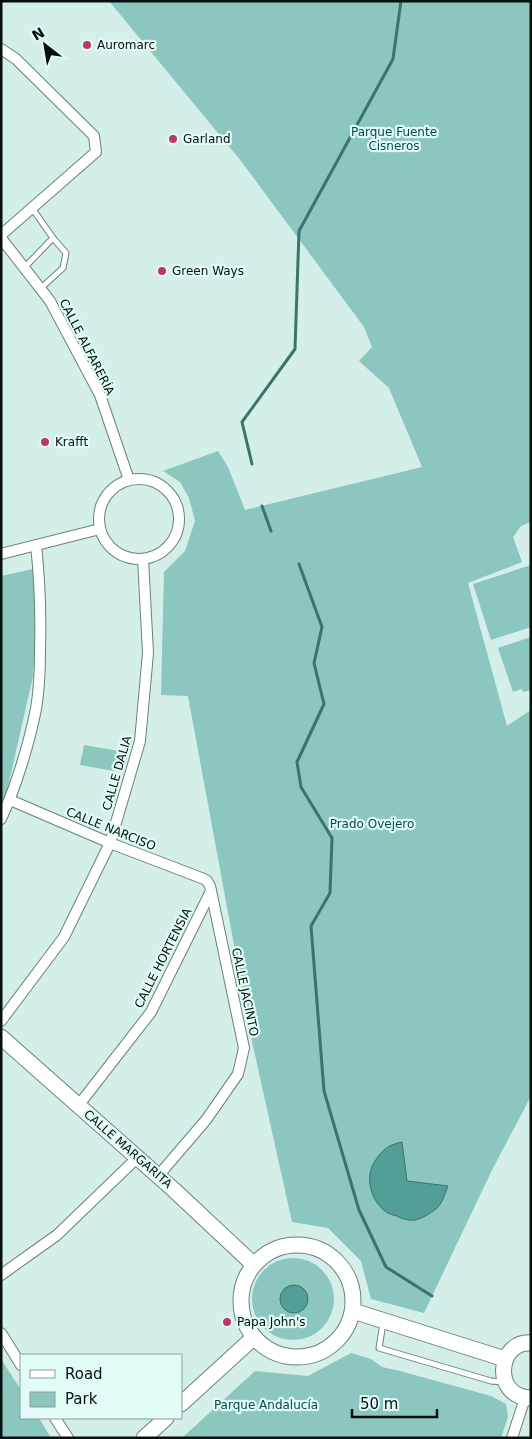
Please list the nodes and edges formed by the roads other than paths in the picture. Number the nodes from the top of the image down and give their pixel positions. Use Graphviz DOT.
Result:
graph roads {
  1 [pos="1,49"];
  2 [pos="32,208"];
  3 [pos="1,236"];
  4 [pos="53,238"];
  5 [pos="24,268"];
  6 [pos="40,289"];
  7 [pos="129,480"];
  8 [pos="100,529"];
  9 [pos="36,546"];
  10 [pos="1,554"];
  11 [pos="143,559"];
  12 [pos="10,800"];
  13 [pos="1,819"];
  14 [pos="110,843"];
  15 [pos="204,879"];
  16 [pos="211,891"];
  17 [pos="219,930"];
  18 [pos="187,939"];
  19 [pos="1,1021"];
  20 [pos="1,1037"];
  21 [pos="78,1106"];
  22 [pos="137,1158"];
  23 [pos="158,1176"];
  24 [pos="254,1264"];
  25 [pos="1,1275"];
  26 [pos="353,1311"];
  27 [pos="383,1320"];
  28 [pos="1,1333"];
  29 [pos="253,1338"];
  30 [pos="531,1343"];
  31 [pos="505,1360"];
  32 [pos="20,1363"];
  33 [pos="506,1382"];
  34 [pos="528,1398"];
  35 [pos="182,1403"];
  36 [pos="56,1419"];
  37 [pos="165,1419"];
  38 [pos="68,1438"];
  39 [pos="144,1438"];
  40 [pos="512,1438"];
  1 -- 2 [label="street"];
  2 -- 3 [label="street"];
  2 -- 4 [label="lane"];
  3 -- 5 [label="street, CALLE ALFARERÍA"];
  4 -- 5 [label="lane"];
  4 -- 6 [label="lane"];
  5 -- 6 [label="street, CALLE ALFARERÍA"];
  6 -- 7 [label="street, CALLE ALFARERÍA"];
  7 -- 8 [label="street"];
  7 -- 11 [label="street"];
  8 -- 9 [label="street"];
  8 -- 11 [label="street"];
  9 -- 10 [label="street"];
  9 -- 12 [label="street"];
  11 -- 14 [label="street, CALLE DALIA"];
  12 -- 13 [label="street"];
  12 -- 14 [label="street, CALLE NARCISO"];
  14 -- 15 [label="street, CALLE NARCISO"];
  14 -- 19 [label="street, CALLE DALIA"];
  15 -- 16 [label="street, CALLE JACINTO"];
  16 -- 17 [label="street, CALLE JACINTO"];
  16 -- 18 [label="street, CALLE HORTENSIA"];
  17 -- 18 [label="street"];
  17 -- 23 [label="street, CALLE JACINTO"];
  18 -- 21 [label="street, CALLE HORTENSIA"];
  20 -- 21 [label="street, CALLE MARGARITA"];
  21 -- 22 [label="street, CALLE MARGARITA"];
  22 -- 23 [label="street, CALLE MARGARITA"];
  22 -- 25 [label="street"];
  23 -- 24 [label="street, CALLE MARGARITA"];
  24 -- 26 [label="street"];
  24 -- 29 [label="street"];
  26 -- 27 [label="street"];
  26 -- 29 [label="street"];
  27 -- 31 [label="street"];
  27 -- 33 [label="lane"];
  28 -- 32 [label="street"];
  29 -- 35 [label="street"];
  30 -- 31 [label="street"];
  31 -- 33 [label="street"];
  33 -- 34 [label="street"];
  34 -- 40 [label="street"];
  36 -- 38 [label="street"];
  37 -- 39 [label="street"];
}
